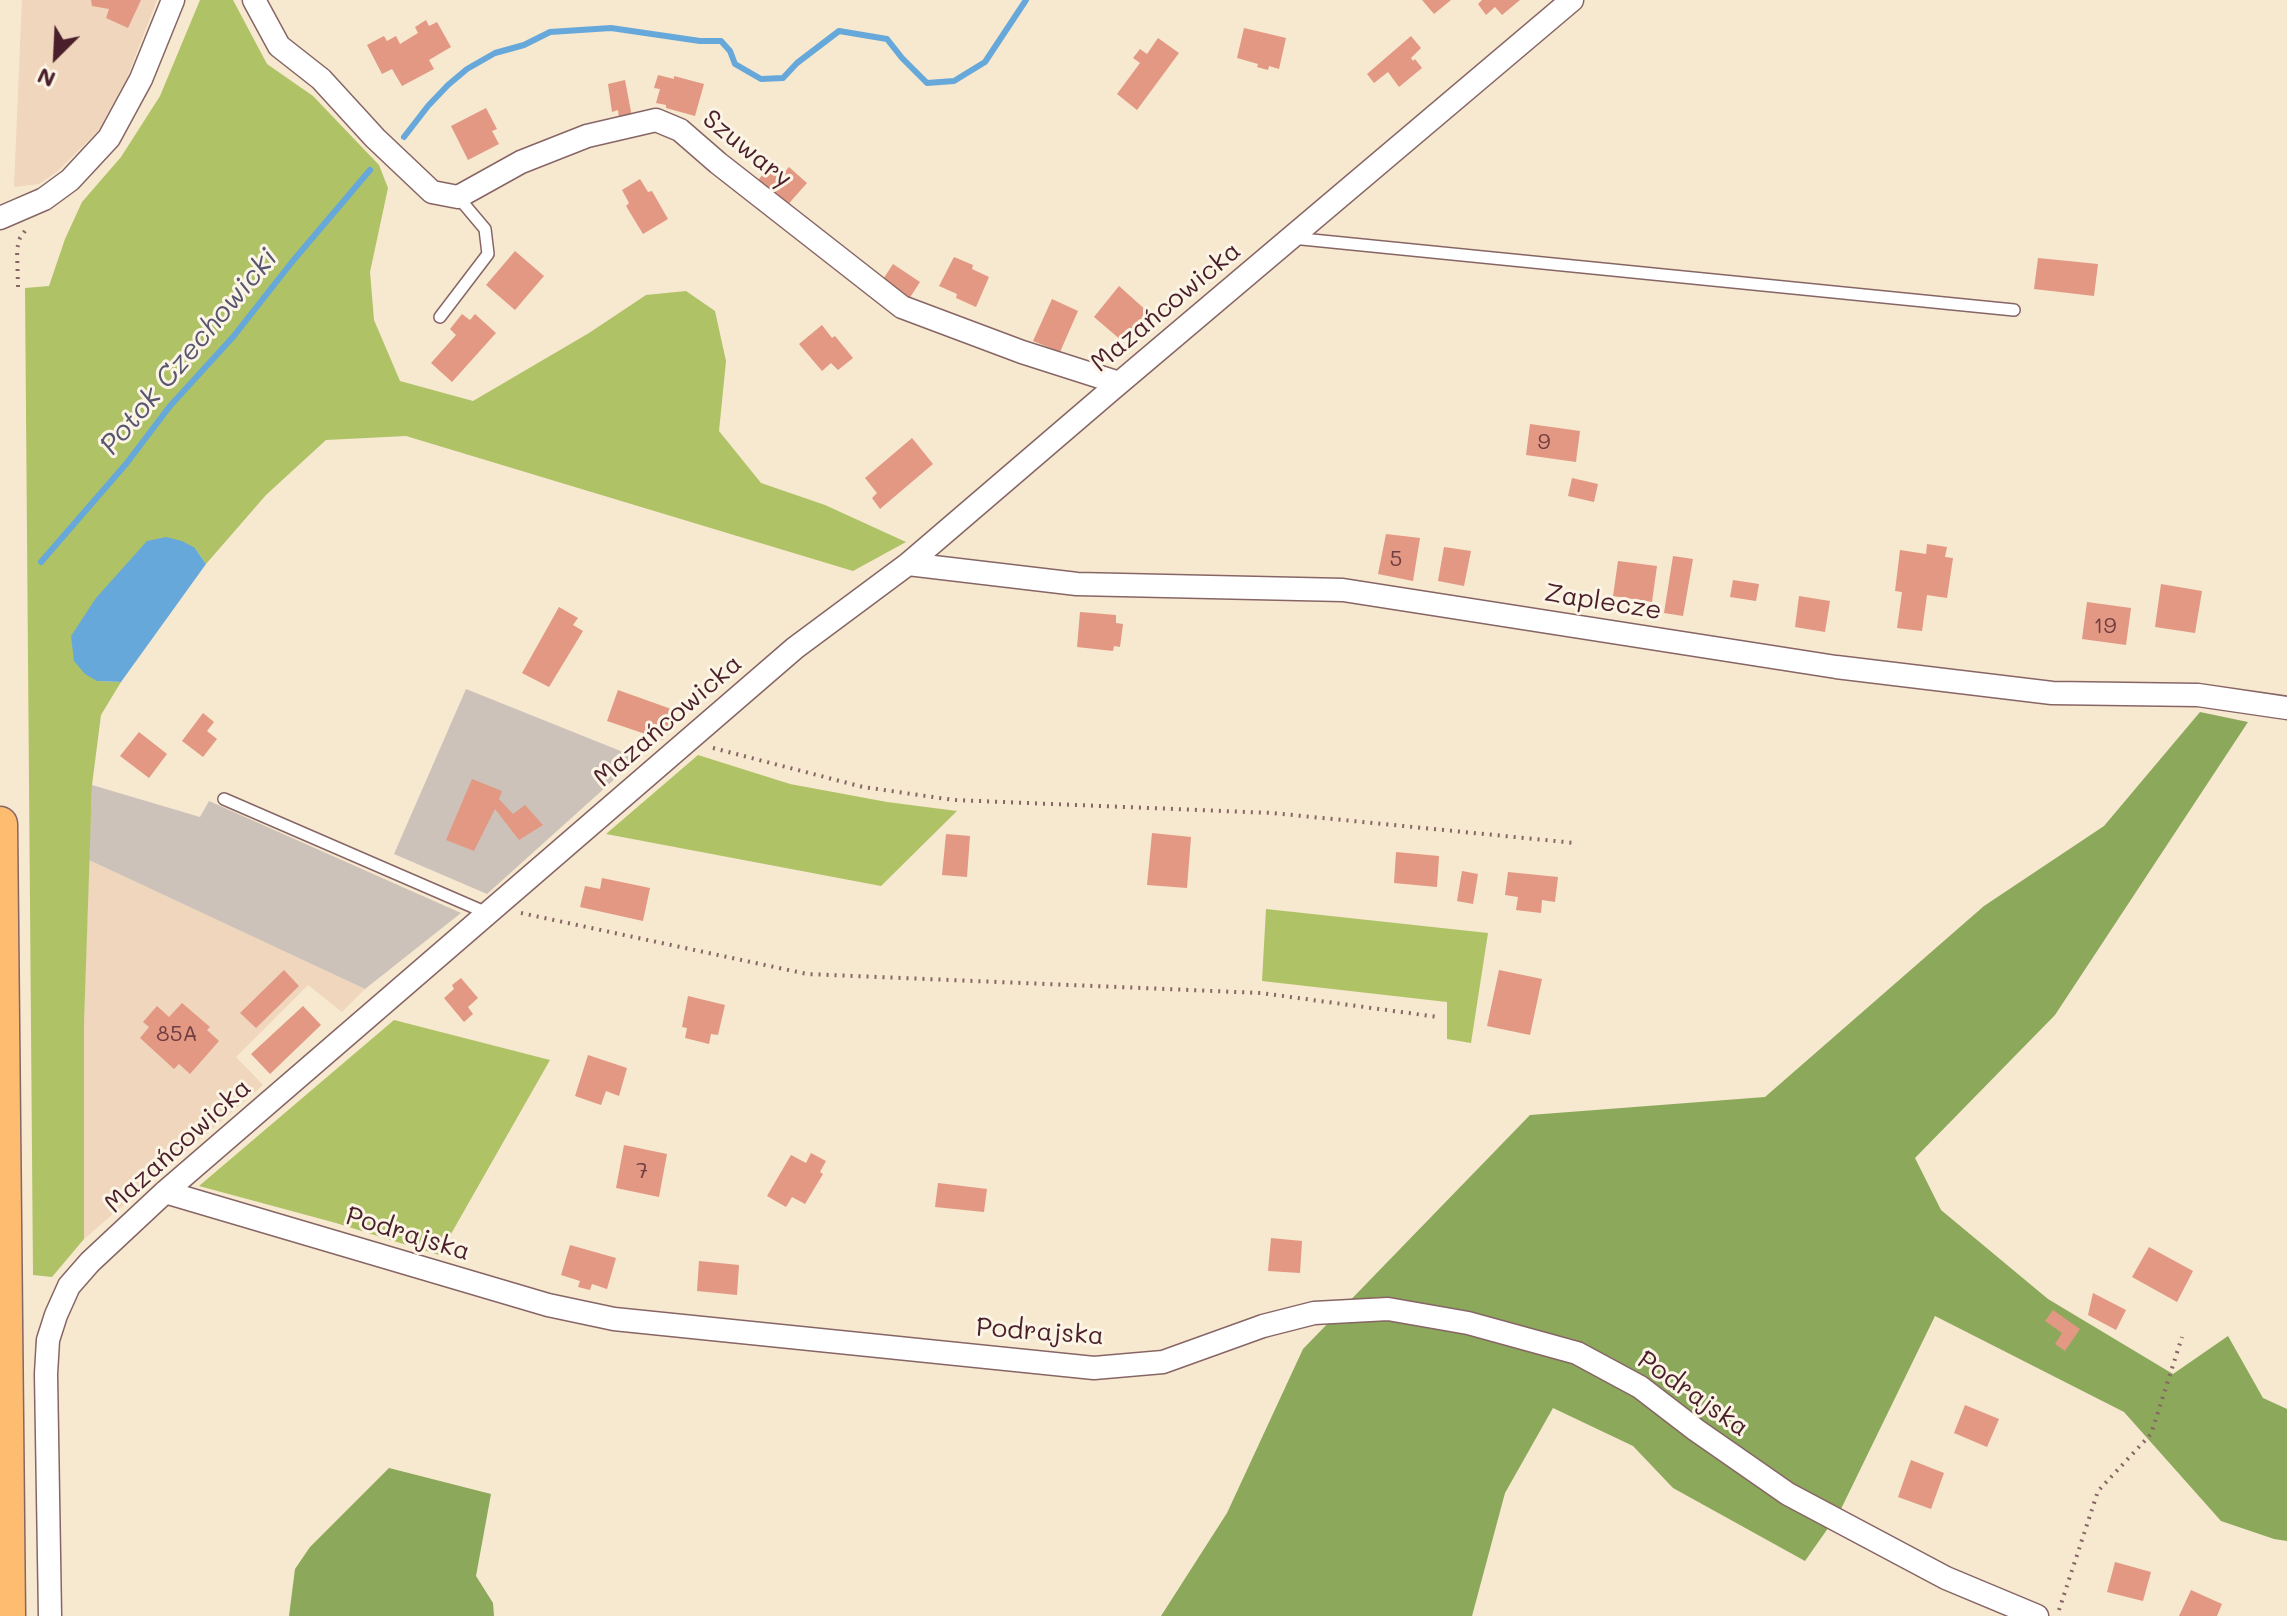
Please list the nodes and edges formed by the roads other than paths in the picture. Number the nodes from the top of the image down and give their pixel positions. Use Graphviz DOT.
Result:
graph roads {
  1 [pos="173,0"];
  2 [pos="254,0"];
  3 [pos="1572,0"];
  4 [pos="458,197"];
  5 [pos="0,218"];
  6 [pos="1292,238"];
  7 [pos="2014,310"];
  8 [pos="440,317"];
  9 [pos="1119,383"];
  10 [pos="908,564"];
  11 [pos="2287,708"];
  12 [pos="224,799"];
  13 [pos="0,824"];
  14 [pos="491,910"];
  15 [pos="165,1192"];
  16 [pos="4,1574"];
  17 [pos="8,1616"];
  18 [pos="50,1616"];
  19 [pos="2037,1616"];
  1 -- 5 [label="street"];
  2 -- 4 [label="street"];
  3 -- 6 [label="street, Mazańcowicka"];
  4 -- 8 [label="lane"];
  4 -- 9 [label="street, Szuwary"];
  6 -- 7 [label="lane"];
  6 -- 9 [label="street, Mazańcowicka"];
  9 -- 10 [label="street, Mazańcowicka"];
  10 -- 11 [label="street, Zaplecze"];
  10 -- 14 [label="street, Mazańcowicka"];
  12 -- 14 [label="lane"];
  13 -- 16 [label="main road"];
  14 -- 15 [label="street, Mazańcowicka"];
  15 -- 18 [label="street, Mazańcowicka"];
  15 -- 19 [label="street, Podrajska"];
  16 -- 17 [label="main road"];
}
